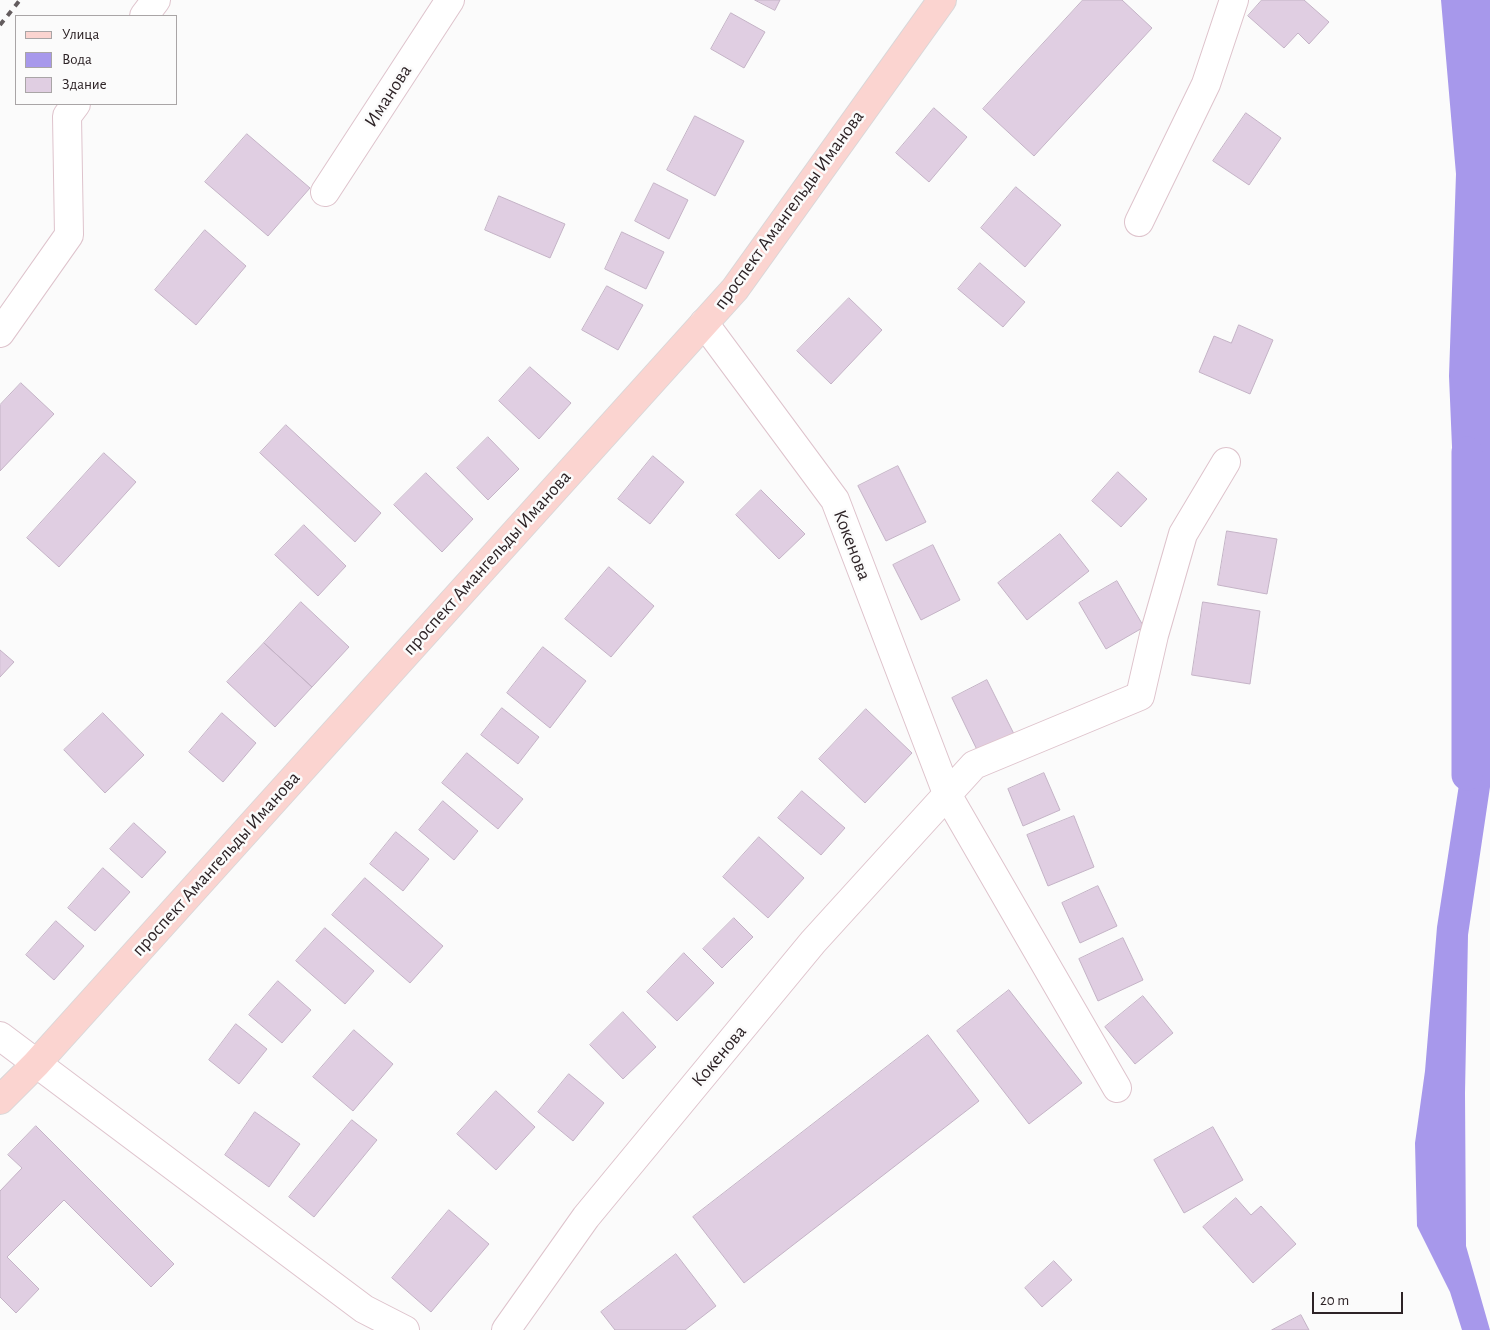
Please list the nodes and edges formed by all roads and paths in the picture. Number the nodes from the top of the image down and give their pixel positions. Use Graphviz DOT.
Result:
graph roads {
  1 [pos="156,0"];
  2 [pos="450,0"];
  3 [pos="942,0"];
  4 [pos="1234,0"];
  5 [pos="145,15"];
  6 [pos="75,105"];
  7 [pos="325,192"];
  8 [pos="1140,222"];
  9 [pos="704,323"];
  10 [pos="0,333"];
  11 [pos="1226,462"];
  12 [pos="948,796"];
  13 [pos="0,1036"];
  14 [pos="36,1064"];
  15 [pos="1117,1088"];
  16 [pos="0,1100"];
  17 [pos="405,1330"];
  18 [pos="506,1330"];
  1 -- 5 [label="street"];
  2 -- 7 [label="street, Иманова"];
  3 -- 9 [label="main road, проспект Амангельды Иманова"];
  4 -- 8 [label="street"];
  6 -- 10 [label="street"];
  9 -- 12 [label="street, Кокенова"];
  9 -- 14 [label="main road, проспект Амангельды Иманова"];
  11 -- 12 [label="street, Кокенова"];
  12 -- 15 [label="street, Кокенова"];
  12 -- 18 [label="street, Кокенова"];
  13 -- 14 [label="street"];
  14 -- 16 [label="main road, проспект Амангельды Иманова"];
  14 -- 17 [label="street"];
}
